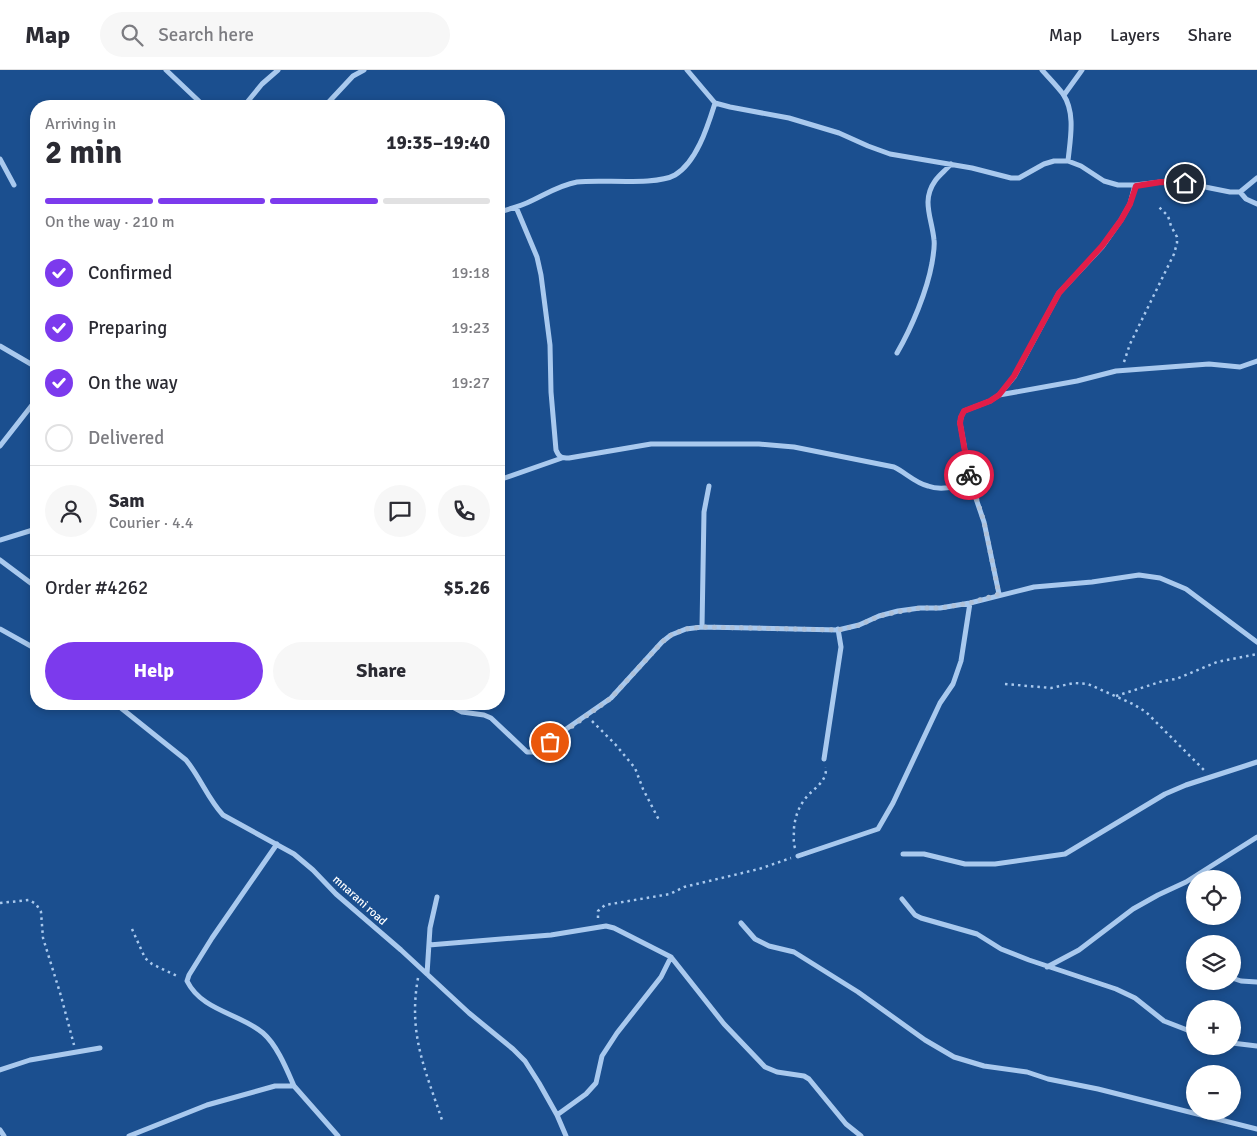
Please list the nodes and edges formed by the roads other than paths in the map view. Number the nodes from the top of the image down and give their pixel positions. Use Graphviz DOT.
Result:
graph roads {
  1 [pos="166,70"];
  2 [pos="278,70"];
  3 [pos="364,70"];
  4 [pos="687,70"];
  5 [pos="1042,70"];
  6 [pos="1082,70"];
  7 [pos="1064,95"];
  8 [pos="198,100"];
  9 [pos="249,100"];
  10 [pos="331,100"];
  11 [pos="715,103"];
  12 [pos="0,159"];
  13 [pos="1068,161"];
  14 [pos="951,164"];
  15 [pos="1257,178"];
  16 [pos="14,185"];
  17 [pos="1136,186"];
  18 [pos="1240,192"];
  19 [pos="1257,204"];
  20 [pos="516,207"];
  21 [pos="505,210"];
  22 [pos="0,346"];
  23 [pos="897,353"];
  24 [pos="1257,361"];
  25 [pos="30,364"];
  26 [pos="999,395"];
  27 [pos="30,408"];
  28 [pos="0,446"];
  29 [pos="562,458"];
  30 [pos="505,478"];
  31 [pos="971,484"];
  32 [pos="709,486"];
  33 [pos="30,531"];
  34 [pos="0,540"];
  35 [pos="0,560"];
  36 [pos="30,582"];
  37 [pos="999,594"];
  38 [pos="970,603"];
  39 [pos="702,627"];
  40 [pos="0,629"];
  41 [pos="838,630"];
  42 [pos="1257,642"];
  43 [pos="30,646"];
  44 [pos="124,710"];
  45 [pos="458,710"];
  46 [pos="824,759"];
  47 [pos="1257,762"];
  48 [pos="1257,837"];
  49 [pos="277,844"];
  50 [pos="903,854"];
  51 [pos="798,856"];
  52 [pos="437,898"];
  53 [pos="902,899"];
  54 [pos="741,923"];
  55 [pos="429,945"];
  56 [pos="671,957"];
  57 [pos="1047,967"];
  58 [pos="427,974"];
  59 [pos="1241,981"];
  60 [pos="1257,982"];
  61 [pos="1186,1029"];
  62 [pos="1241,1043"];
  63 [pos="1257,1046"];
  64 [pos="100,1048"];
  65 [pos="0,1070"];
  66 [pos="294,1086"];
  67 [pos="557,1115"];
  68 [pos="1257,1129"];
  69 [pos="0,1130"];
  70 [pos="4,1136"];
  71 [pos="129,1136"];
  72 [pos="338,1136"];
  73 [pos="566,1136"];
  74 [pos="861,1136"];
  1 -- 8 [label="street"];
  2 -- 9 [label="street"];
  3 -- 10 [label="street"];
  4 -- 11 [label="street"];
  5 -- 7 [label="street"];
  6 -- 7 [label="street"];
  7 -- 13 [label="street"];
  11 -- 14 [label="street"];
  11 -- 20 [label="street"];
  12 -- 16 [label="street"];
  13 -- 14 [label="street"];
  13 -- 17 [label="street"];
  14 -- 23 [label="street"];
  15 -- 18 [label="street"];
  17 -- 18 [label="street"];
  17 -- 26 [label="street"];
  18 -- 19 [label="street"];
  20 -- 21 [label="street"];
  20 -- 29 [label="street"];
  22 -- 25 [label="street"];
  24 -- 26 [label="street"];
  26 -- 31 [label="street"];
  27 -- 28 [label="street"];
  29 -- 30 [label="street"];
  29 -- 31 [label="street"];
  31 -- 37 [label="street"];
  32 -- 39 [label="street"];
  33 -- 34 [label="street"];
  35 -- 36 [label="street"];
  37 -- 38 [label="street"];
  37 -- 42 [label="street"];
  38 -- 41 [label="street"];
  38 -- 51 [label="street"];
  39 -- 41 [label="street"];
  39 -- 45 [label="street"];
  40 -- 43 [label="street"];
  41 -- 46 [label="street"];
  44 -- 49 [label="street, mnarani road"];
  47 -- 50 [label="street"];
  48 -- 57 [label="street"];
  49 -- 58 [label="street, mnarani road"];
  49 -- 66 [label="street"];
  52 -- 55 [label="street"];
  53 -- 57 [label="street"];
  54 -- 68 [label="street"];
  55 -- 56 [label="street"];
  55 -- 58 [label="street"];
  56 -- 67 [label="street"];
  56 -- 74 [label="street"];
  57 -- 61 [label="street"];
  58 -- 67 [label="street, mnarani road"];
  59 -- 60 [label="street"];
  62 -- 63 [label="street"];
  64 -- 65 [label="street"];
  66 -- 71 [label="street"];
  66 -- 72 [label="street"];
  67 -- 73 [label="street, mnarani road"];
  69 -- 70 [label="street"];
}
